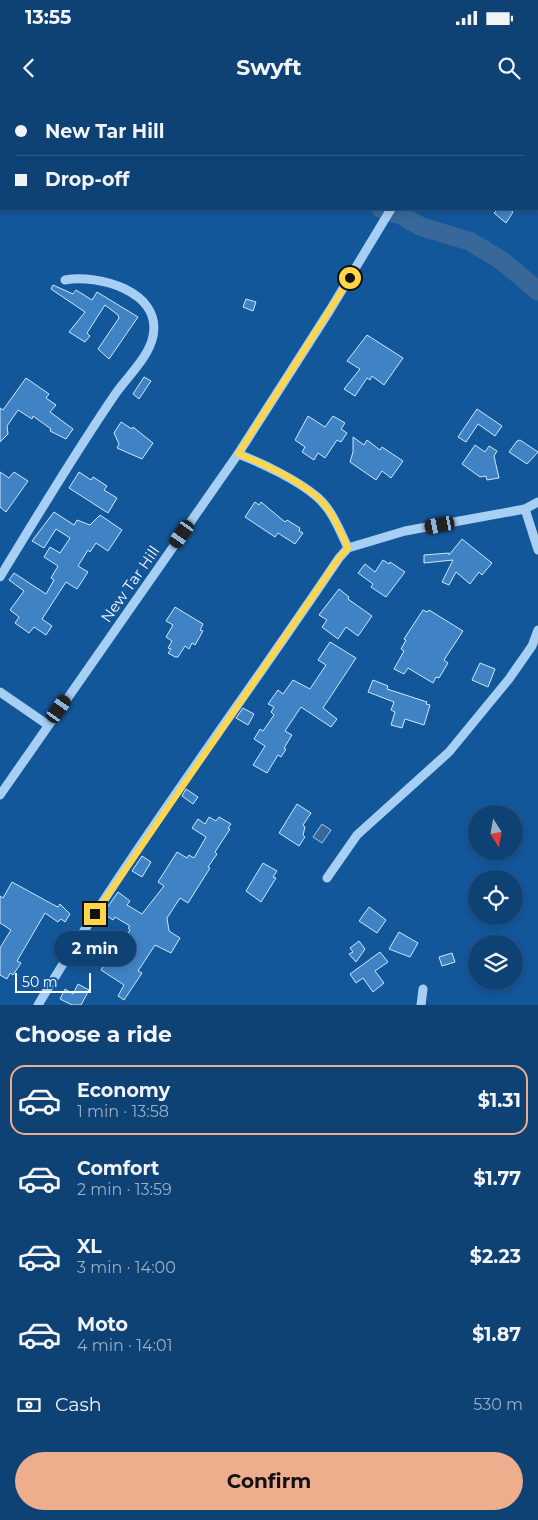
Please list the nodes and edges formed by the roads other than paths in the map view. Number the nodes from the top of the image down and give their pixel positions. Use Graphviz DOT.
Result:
graph roads {
  1 [pos="390,210"];
  2 [pos="64,280"];
  3 [pos="238,454"];
  4 [pos="538,502"];
  5 [pos="525,509"];
  6 [pos="348,548"];
  7 [pos="538,550"];
  8 [pos="0,577"];
  9 [pos="538,630"];
  10 [pos="0,692"];
  11 [pos="48,725"];
  12 [pos="0,795"];
  13 [pos="327,878"];
  14 [pos="423,989"];
  15 [pos="38,1005"];
  16 [pos="421,1005"];
  1 -- 3 [label="street, New Tar Hill"];
  2 -- 8 [label="street"];
  3 -- 6 [label="street"];
  3 -- 11 [label="street, New Tar Hill"];
  4 -- 5 [label="street"];
  5 -- 6 [label="street"];
  5 -- 7 [label="street"];
  6 -- 15 [label="street"];
  9 -- 13 [label="street"];
  10 -- 11 [label="street"];
  11 -- 12 [label="street, New Tar Hill"];
  14 -- 16 [label="street"];
}
